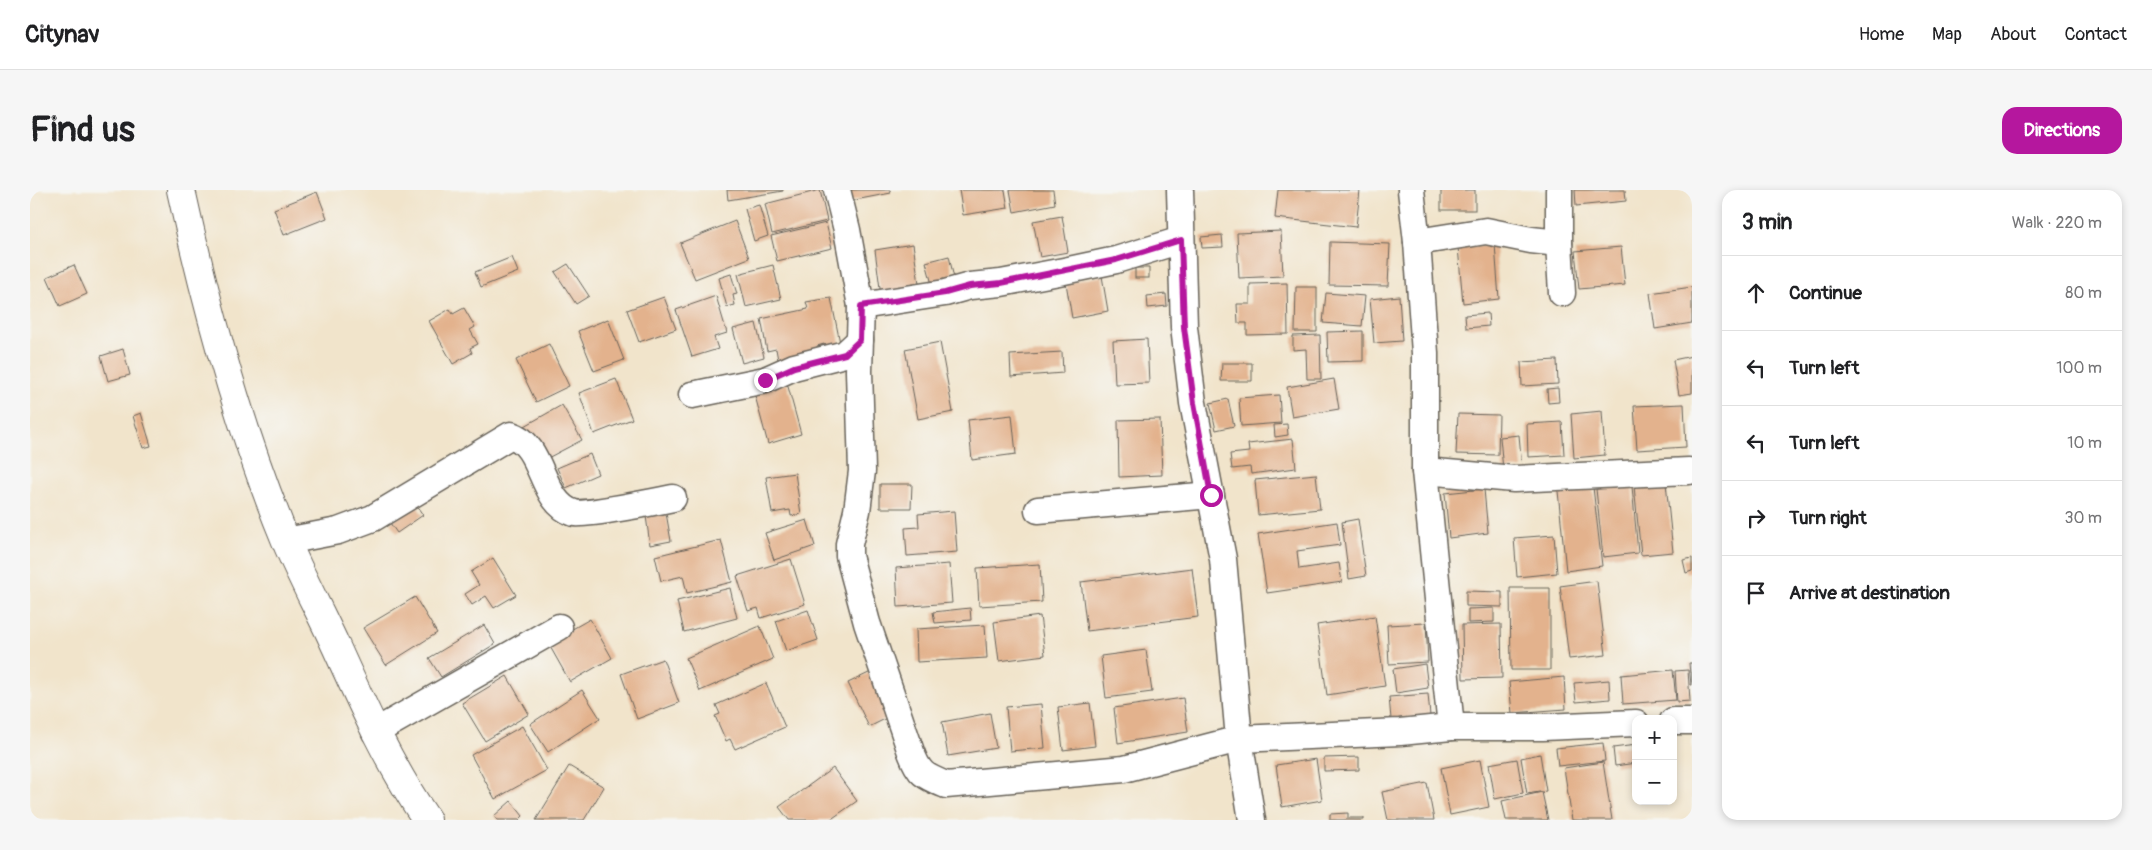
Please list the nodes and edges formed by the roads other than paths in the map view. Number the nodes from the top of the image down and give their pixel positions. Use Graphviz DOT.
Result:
graph roads {
  1 [pos="181,190"];
  2 [pos="837,190"];
  3 [pos="1180,190"];
  4 [pos="1410,190"];
  5 [pos="1559,190"];
  6 [pos="1181,240"];
  7 [pos="1417,242"];
  8 [pos="1559,243"];
  9 [pos="1562,293"];
  10 [pos="861,306"];
  11 [pos="860,340"];
  12 [pos="692,395"];
  13 [pos="1689,470"];
  14 [pos="1426,471"];
  15 [pos="1211,495"];
  16 [pos="674,498"];
  17 [pos="1038,510"];
  18 [pos="286,541"];
  19 [pos="559,627"];
  20 [pos="1677,721"];
  21 [pos="1692,721"];
  22 [pos="1632,723"];
  23 [pos="1451,727"];
  24 [pos="375,732"];
  25 [pos="1239,739"];
  26 [pos="427,820"];
  27 [pos="1252,820"];
  1 -- 18 [label="main road"];
  2 -- 10 [label="street"];
  3 -- 6 [label="street"];
  4 -- 7 [label="street"];
  5 -- 8 [label="street"];
  6 -- 10 [label="street"];
  6 -- 15 [label="street"];
  7 -- 8 [label="street"];
  7 -- 14 [label="street"];
  8 -- 9 [label="street"];
  10 -- 11 [label="street"];
  11 -- 12 [label="street"];
  11 -- 25 [label="street"];
  13 -- 14 [label="street"];
  14 -- 23 [label="street"];
  15 -- 17 [label="street"];
  15 -- 25 [label="street"];
  16 -- 18 [label="street"];
  18 -- 24 [label="main road"];
  19 -- 24 [label="street"];
  20 -- 21 [label="street"];
  22 -- 23 [label="street"];
  23 -- 25 [label="street"];
  24 -- 26 [label="main road"];
  25 -- 27 [label="street"];
}
